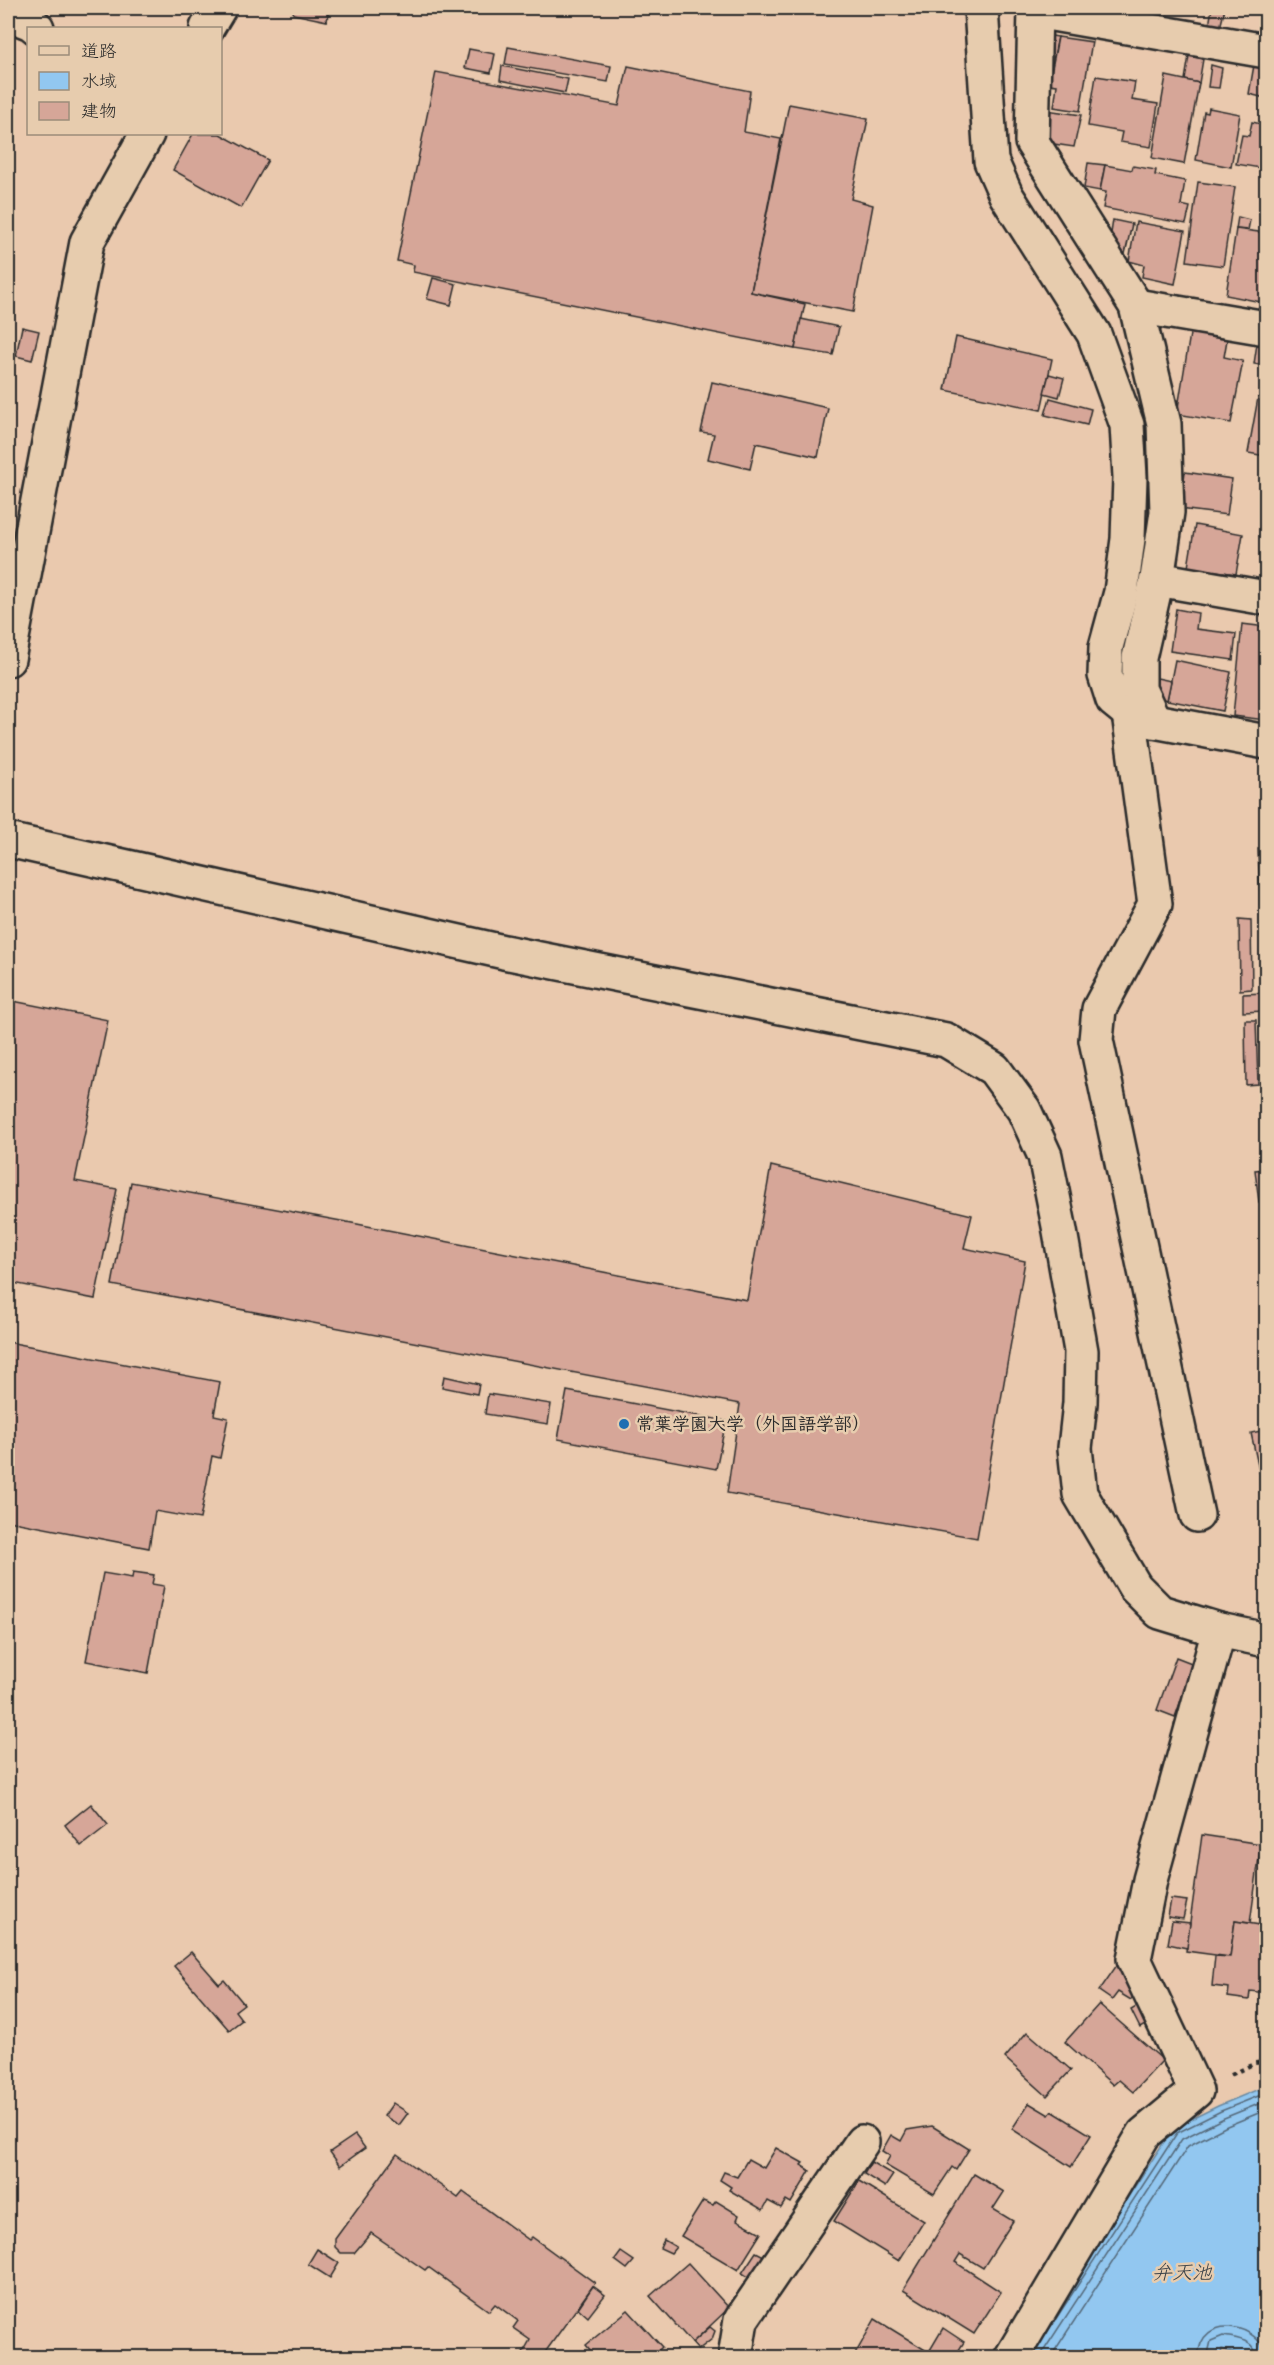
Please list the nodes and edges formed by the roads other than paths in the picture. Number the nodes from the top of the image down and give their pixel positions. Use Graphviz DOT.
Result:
graph roads {
  1 [pos="219,8"];
  2 [pos="981,8"];
  3 [pos="1035,9"];
  4 [pos="8,14"];
  5 [pos="36,27"];
  6 [pos="208,27"];
  7 [pos="1266,51"];
  8 [pos="138,139"];
  9 [pos="1136,306"];
  10 [pos="1266,328"];
  11 [pos="1157,579"];
  12 [pos="1266,598"];
  13 [pos="8,659"];
  14 [pos="1141,717"];
  15 [pos="1266,742"];
  16 [pos="8,840"];
  17 [pos="1197,1515"];
  18 [pos="1219,1630"];
  19 [pos="1266,1640"];
  20 [pos="862,2142"];
  21 [pos="736,2355"];
  22 [pos="1011,2358"];
  1 -- 6 [label="street"];
  2 -- 14 [label="street"];
  3 -- 7 [label="street"];
  3 -- 9 [label="street"];
  4 -- 5 [label="street"];
  8 -- 13 [label="street"];
  9 -- 10 [label="street"];
  9 -- 11 [label="street"];
  11 -- 12 [label="street"];
  11 -- 14 [label="street"];
  14 -- 15 [label="street"];
  14 -- 17 [label="street"];
  16 -- 18 [label="street"];
  18 -- 19 [label="street"];
  18 -- 22 [label="street"];
  20 -- 21 [label="street"];
}
